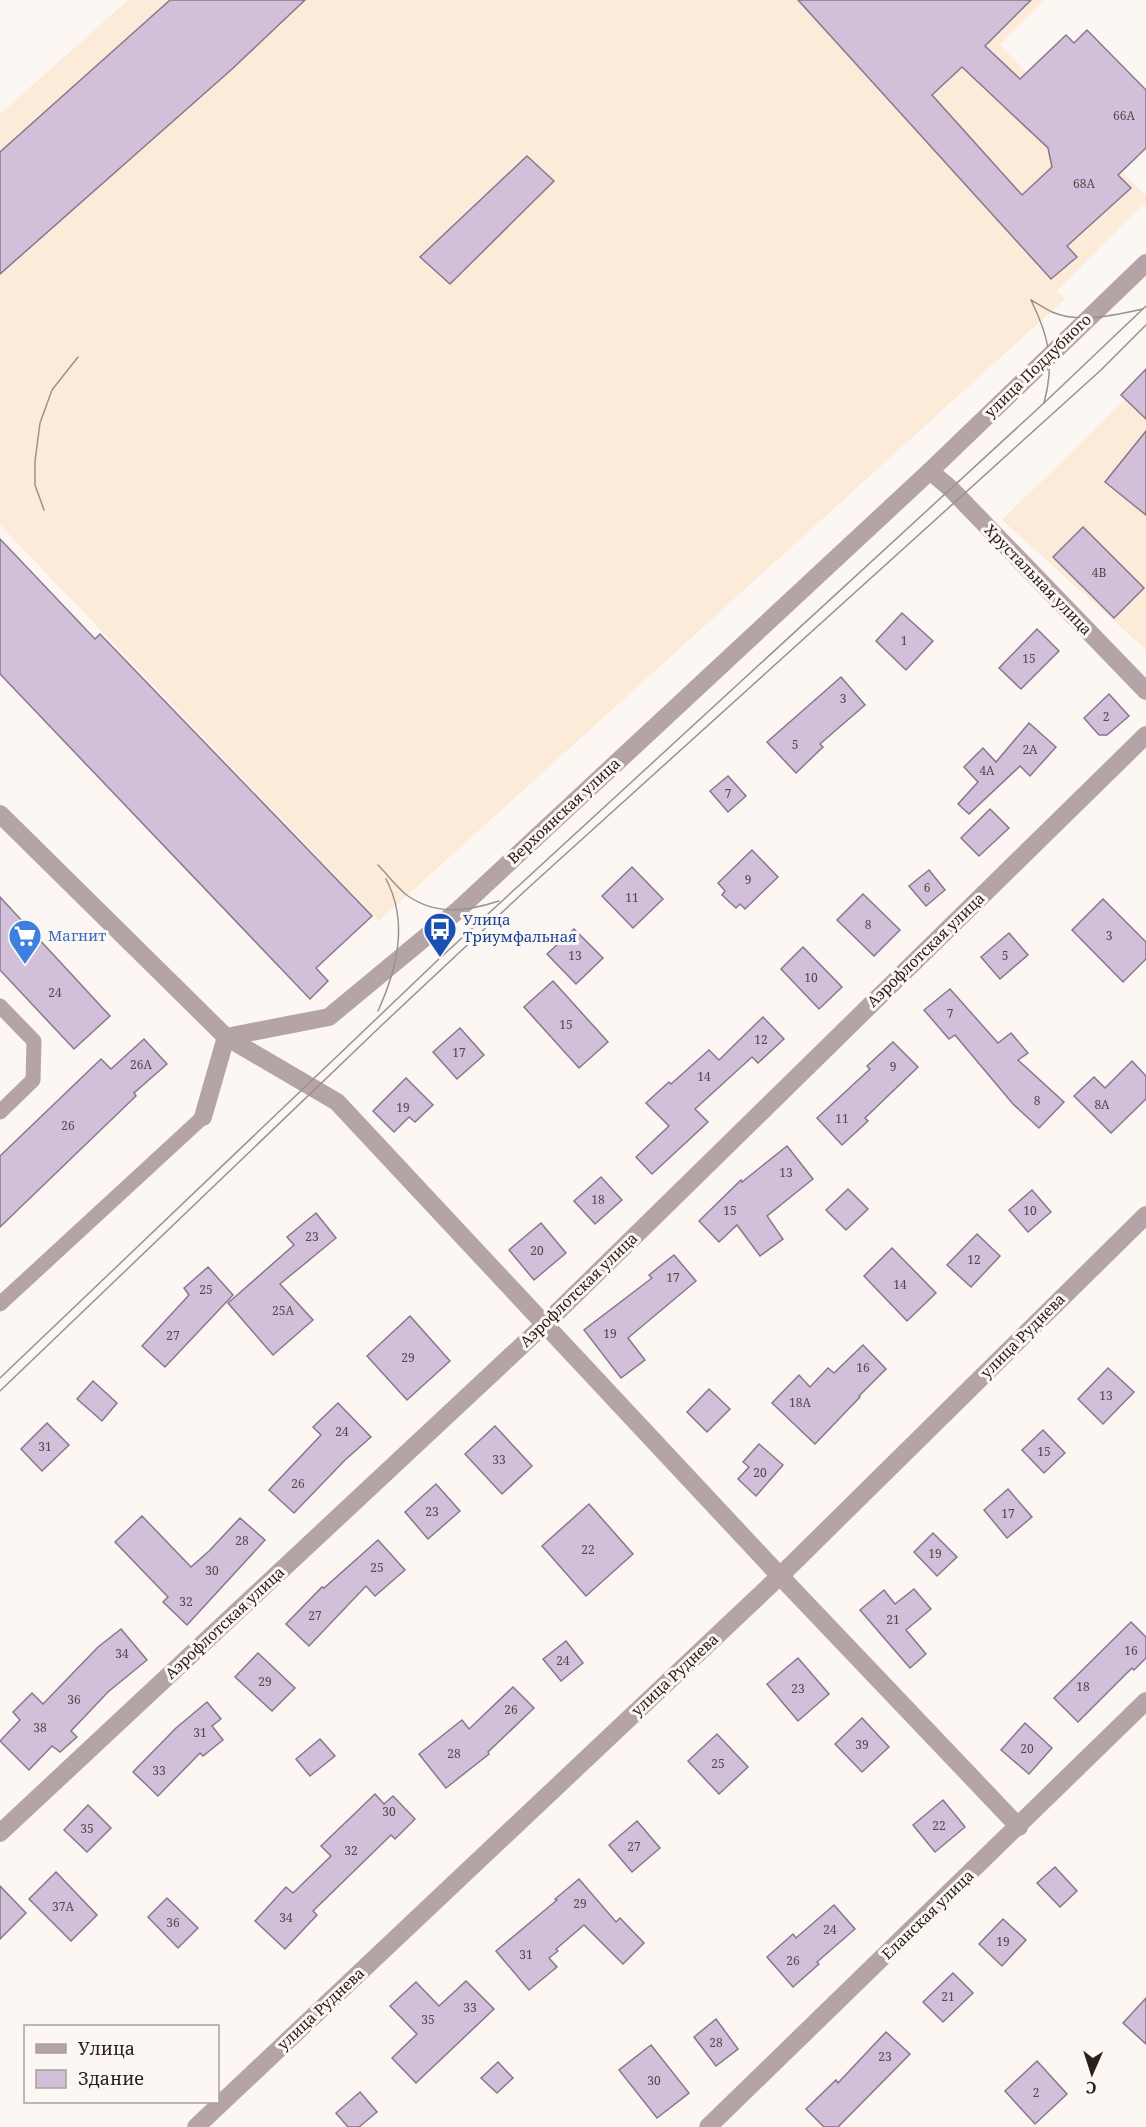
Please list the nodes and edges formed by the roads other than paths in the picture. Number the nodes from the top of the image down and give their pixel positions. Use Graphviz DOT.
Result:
graph roads {
  1 [pos="1146,263"];
  2 [pos="930,471"];
  3 [pos="1146,691"];
  4 [pos="1146,735"];
  5 [pos="0,813"];
  6 [pos="0,1006"];
  7 [pos="226,1037"];
  8 [pos="0,1112"];
  9 [pos="202,1117"];
  10 [pos="1146,1215"];
  11 [pos="0,1304"];
  12 [pos="545,1324"];
  13 [pos="780,1576"];
  14 [pos="1146,1701"];
  15 [pos="1146,1714"];
  16 [pos="1124,1721"];
  17 [pos="1019,1827"];
  18 [pos="0,1833"];
  19 [pos="196,2127"];
  20 [pos="708,2127"];
  1 -- 2 [label="street, улица Поддубного"];
  2 -- 3 [label="street, Хрустальная улица"];
  2 -- 7 [label="street, Верхоянская улица"];
  4 -- 12 [label="street, Аэрофлотская улица"];
  5 -- 7 [label="street"];
  6 -- 8 [label="lane"];
  7 -- 9 [label="street"];
  7 -- 12 [label="street"];
  9 -- 11 [label="lane"];
  10 -- 13 [label="street, улица Руднева"];
  12 -- 13 [label="street"];
  12 -- 18 [label="street, Аэрофлотская улица"];
  13 -- 17 [label="street"];
  13 -- 19 [label="street, улица Руднева"];
  14 -- 16 [label="street, Еланская улица"];
  15 -- 16 [label="street"];
  16 -- 17 [label="street, Еланская улица"];
  17 -- 20 [label="street, Еланская улица"];
}
